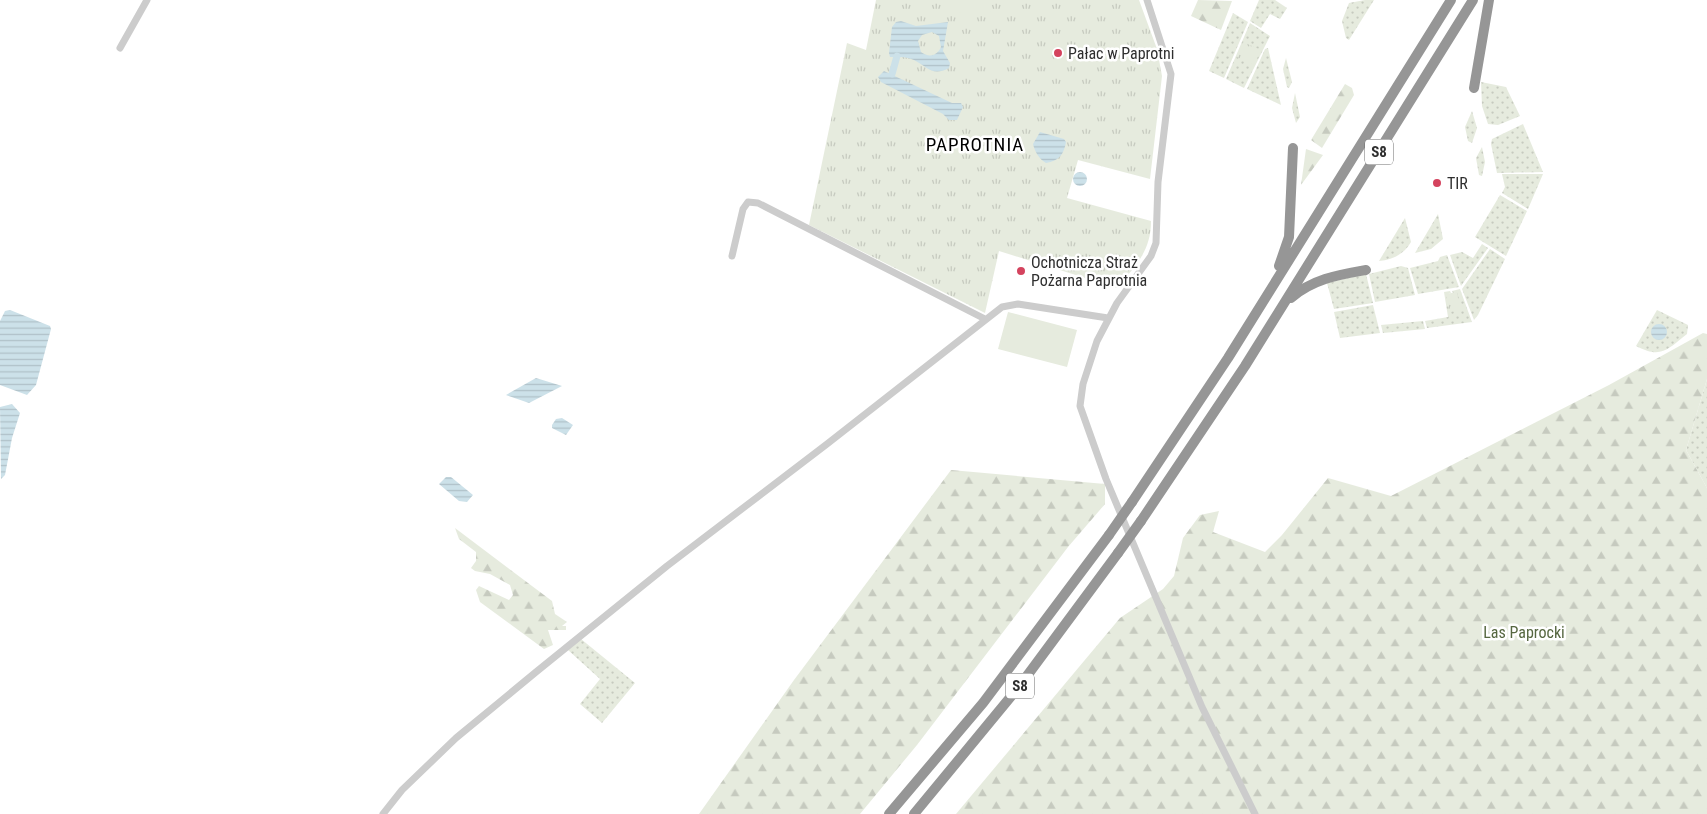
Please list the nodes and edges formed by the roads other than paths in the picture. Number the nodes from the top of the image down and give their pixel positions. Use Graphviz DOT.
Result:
graph roads {
  1 [pos="147,0"];
  2 [pos="1147,0"];
  3 [pos="1451,0"];
  4 [pos="1473,0"];
  5 [pos="1490,0"];
  6 [pos="120,48"];
  7 [pos="1474,88"];
  8 [pos="1293,148"];
  9 [pos="732,256"];
  10 [pos="1366,270"];
  11 [pos="1265,299"];
  12 [pos="1284,303"];
  13 [pos="1108,318"];
  14 [pos="986,319"];
  15 [pos="383,814"];
  16 [pos="890,814"];
  17 [pos="914,814"];
  18 [pos="1255,814"];
  1 -- 6 [label="street"];
  2 -- 13 [label="street"];
  3 -- 11 [label="highway, S8"];
  4 -- 12 [label="highway, S8"];
  5 -- 7 [label="highway"];
  8 -- 11 [label="highway"];
  9 -- 14 [label="street"];
  10 -- 12 [label="highway"];
  11 -- 16 [label="highway, S8, bridge"];
  12 -- 17 [label="highway, S8, bridge"];
  13 -- 14 [label="street"];
  13 -- 18 [label="street"];
  14 -- 15 [label="street"];
}
